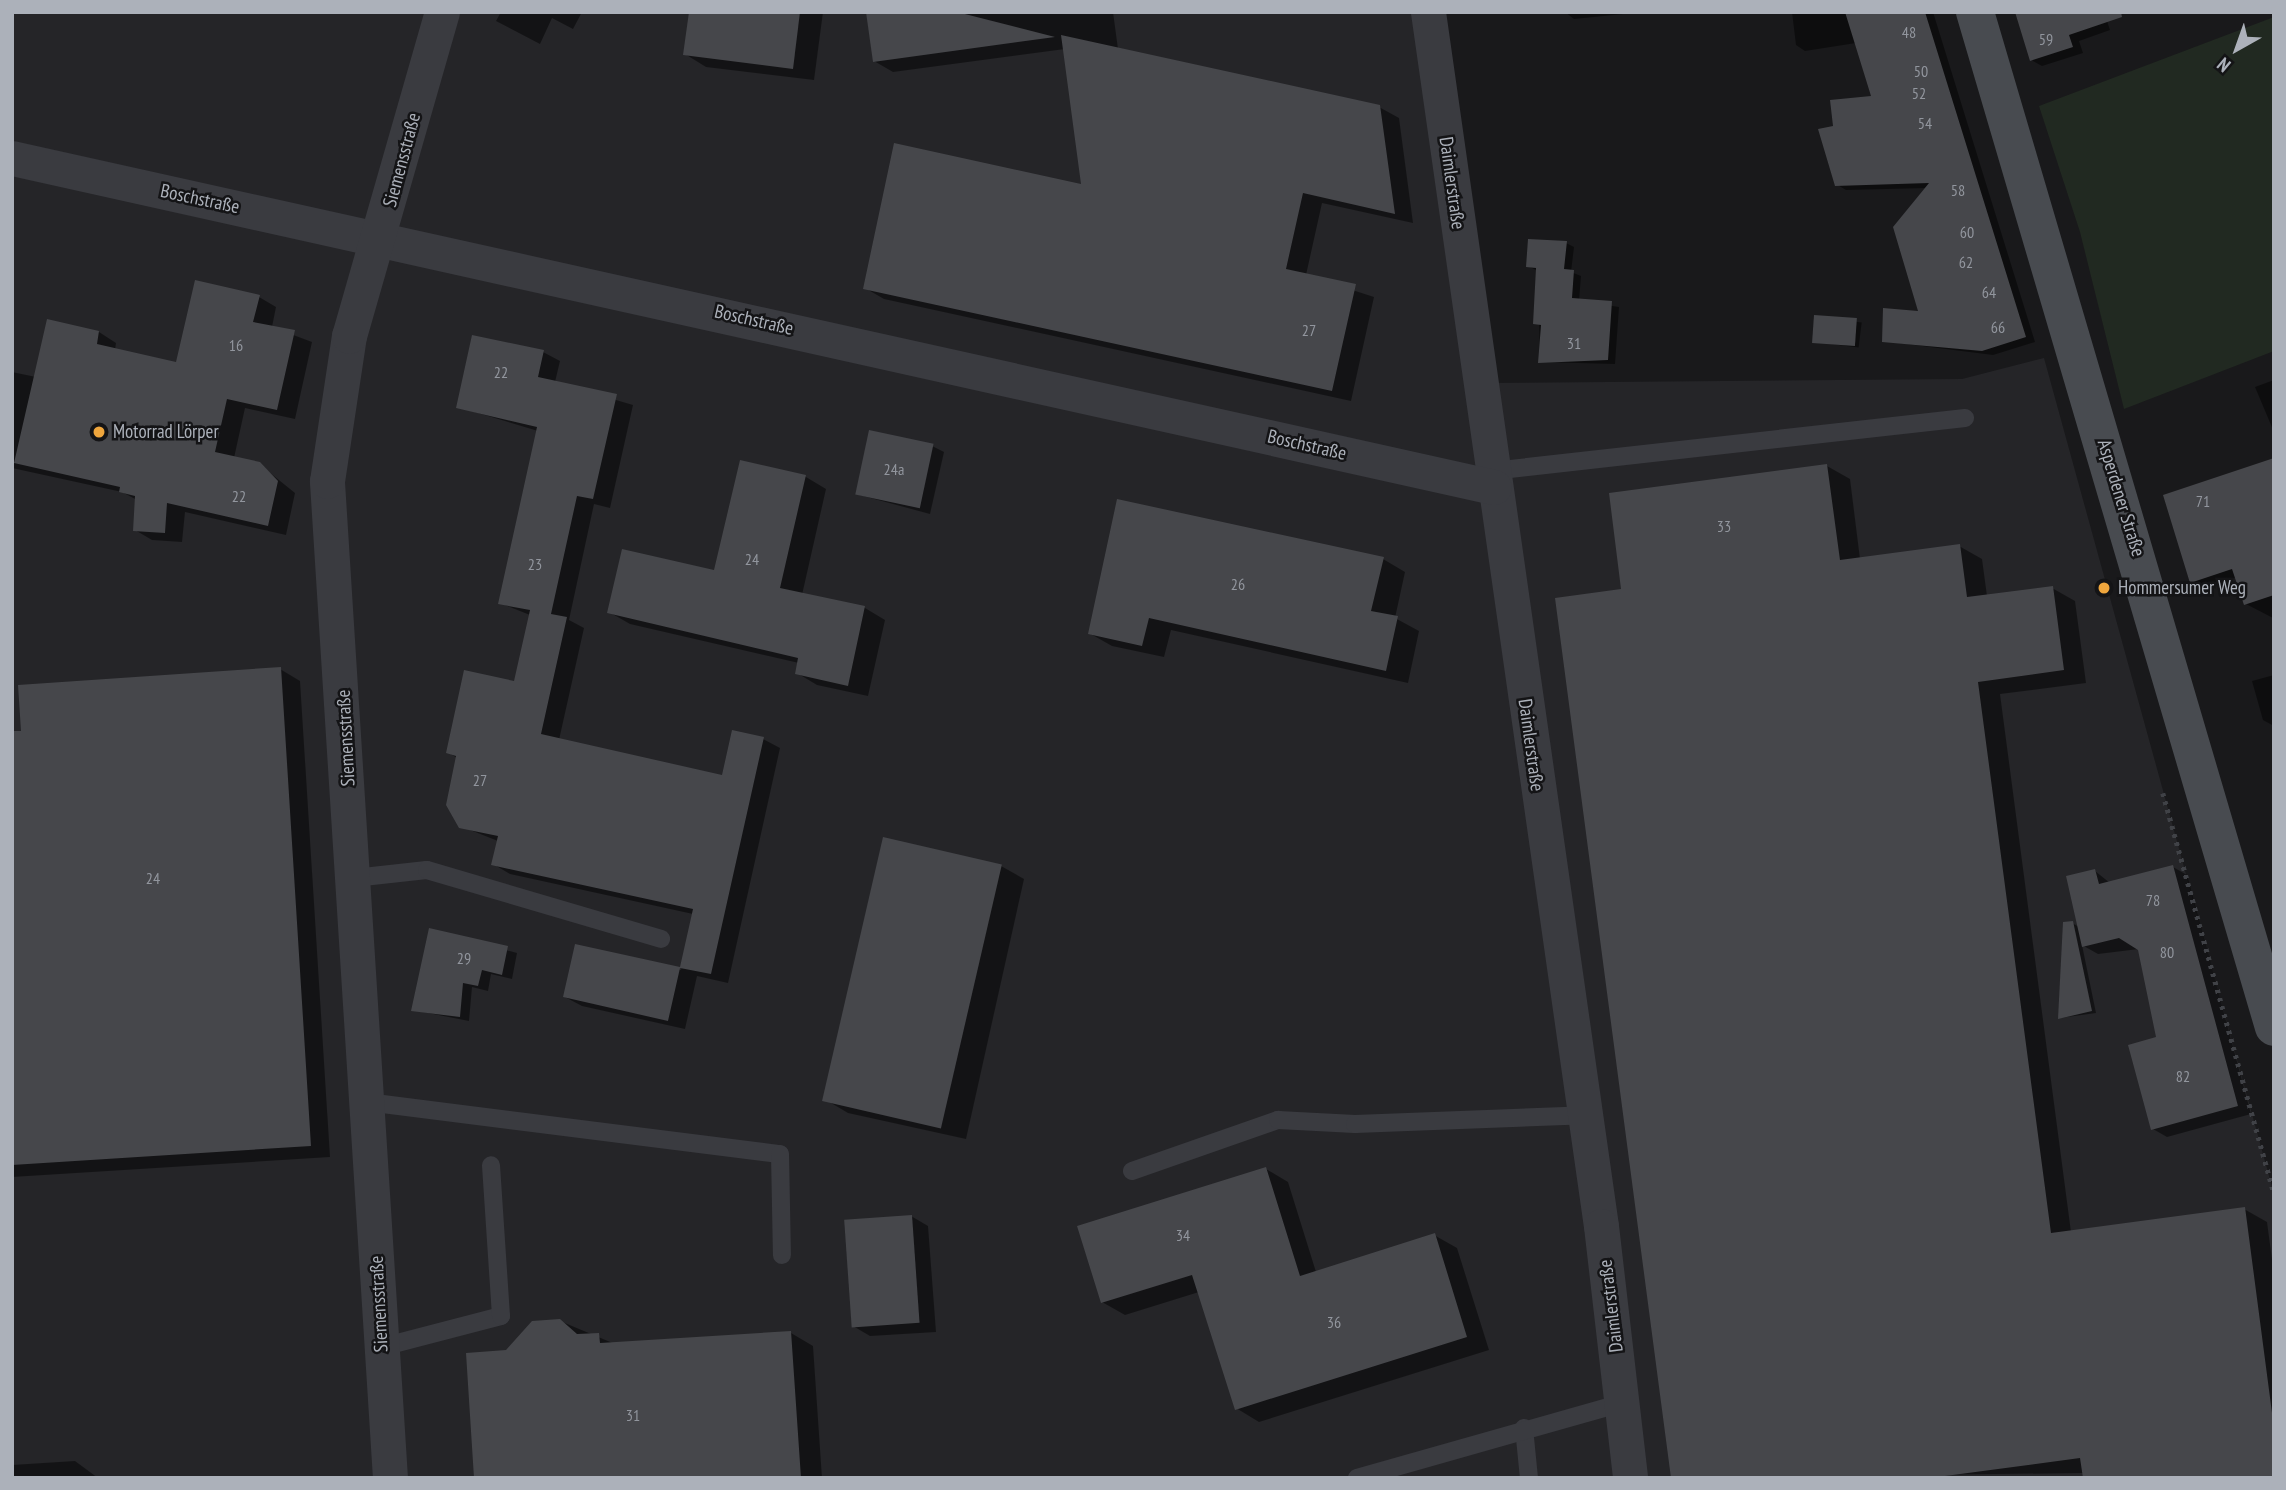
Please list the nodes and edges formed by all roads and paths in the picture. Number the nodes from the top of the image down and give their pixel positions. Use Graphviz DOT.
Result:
graph roads {
  1 [pos="442,12"];
  2 [pos="1428,12"];
  3 [pos="1975,12"];
  4 [pos="12,158"];
  5 [pos="382,236"];
  6 [pos="1965,418"];
  7 [pos="1493,479"];
  8 [pos="354,878"];
  9 [pos="661,939"];
  10 [pos="2274,1027"];
  11 [pos="368,1102"];
  12 [pos="1585,1115"];
  13 [pos="491,1165"];
  14 [pos="1132,1171"];
  15 [pos="782,1255"];
  16 [pos="382,1347"];
  17 [pos="1622,1403"];
  18 [pos="1524,1428"];
  19 [pos="390,1478"];
  20 [pos="1357,1478"];
  21 [pos="1530,1478"];
  22 [pos="1630,1478"];
  1 -- 5 [label="street, Siemensstraße"];
  2 -- 7 [label="street, Daimlerstraße"];
  3 -- 10 [label="main road, Asperdener Straße"];
  4 -- 5 [label="street, Boschstraße"];
  5 -- 7 [label="street, Boschstraße"];
  5 -- 8 [label="street, Siemensstraße"];
  6 -- 7 [label="lane"];
  7 -- 12 [label="street, Daimlerstraße"];
  8 -- 9 [label="lane"];
  8 -- 11 [label="street, Siemensstraße"];
  11 -- 15 [label="lane"];
  11 -- 16 [label="street, Siemensstraße"];
  12 -- 14 [label="lane"];
  12 -- 17 [label="street, Daimlerstraße"];
  13 -- 16 [label="lane"];
  16 -- 19 [label="street, Siemensstraße"];
  17 -- 18 [label="lane"];
  17 -- 22 [label="street, Daimlerstraße"];
  18 -- 20 [label="lane"];
  18 -- 21 [label="lane"];
}
